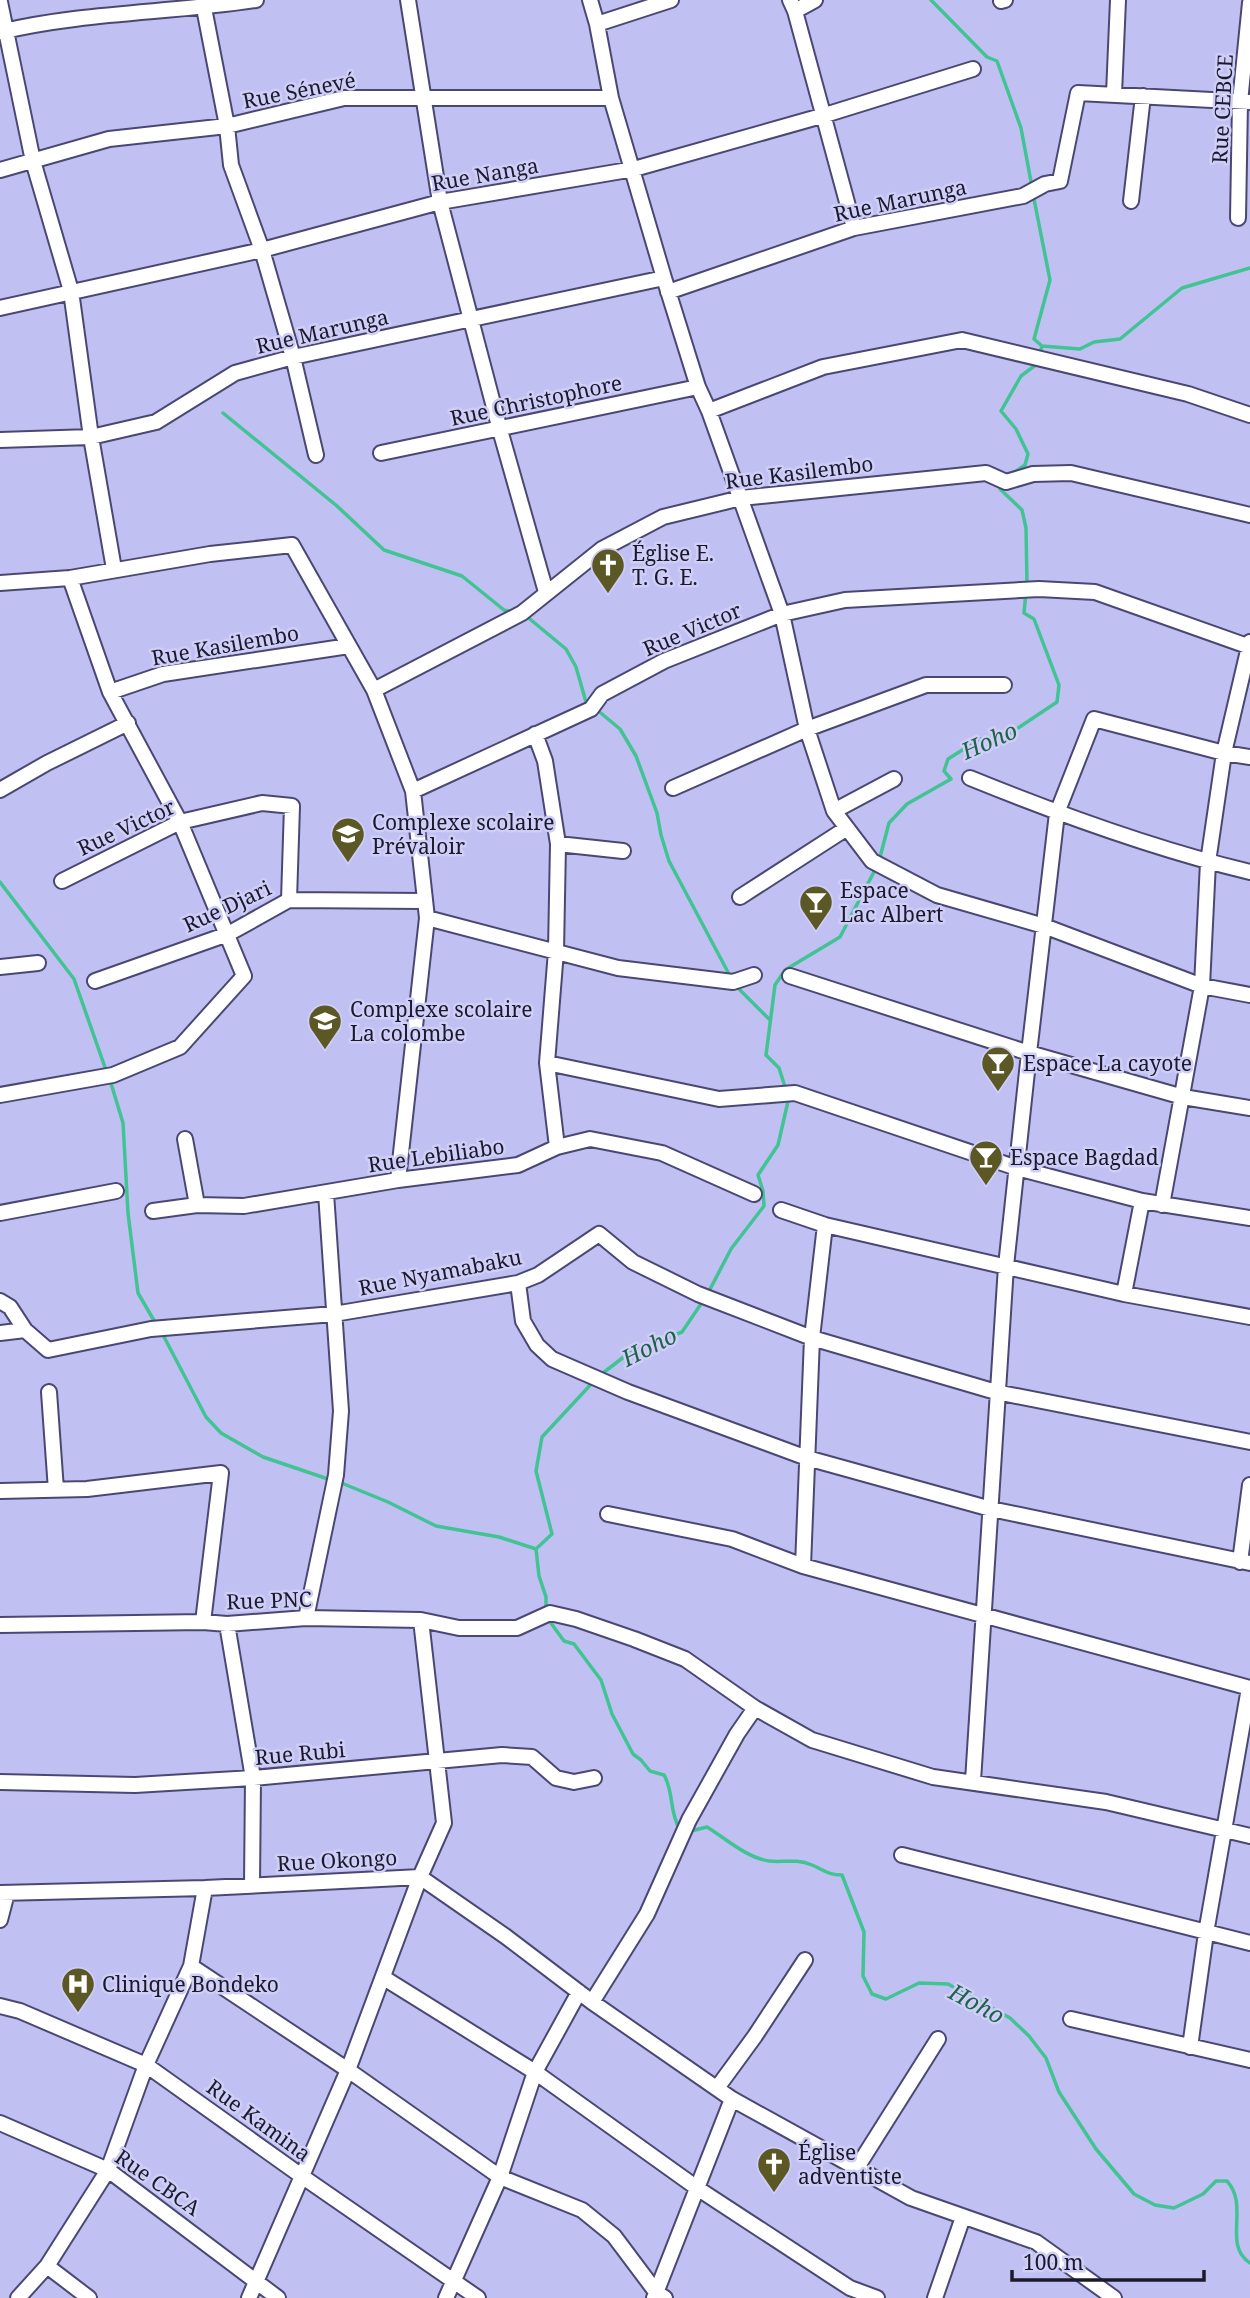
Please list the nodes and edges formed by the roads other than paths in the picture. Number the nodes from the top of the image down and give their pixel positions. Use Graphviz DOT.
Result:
graph roads {
  1 [pos="256,0"];
  2 [pos="408,0"];
  3 [pos="590,0"];
  4 [pos="671,0"];
  5 [pos="815,0"];
  6 [pos="1118,0"];
  7 [pos="0,2"];
  8 [pos="1250,3"];
  9 [pos="793,6"];
  10 [pos="204,8"];
  11 [pos="597,24"];
  12 [pos="3,31"];
  13 [pos="973,69"];
  14 [pos="1114,94"];
  15 [pos="1143,96"];
  16 [pos="422,97"];
  17 [pos="611,98"];
  18 [pos="1245,102"];
  19 [pos="825,115"];
  20 [pos="227,126"];
  21 [pos="33,161"];
  22 [pos="634,169"];
  23 [pos="0,170"];
  24 [pos="1131,201"];
  25 [pos="440,202"];
  26 [pos="1238,218"];
  27 [pos="854,228"];
  28 [pos="262,250"];
  29 [pos="666,285"];
  30 [pos="71,291"];
  31 [pos="0,308"];
  32 [pos="471,320"];
  33 [pos="293,357"];
  34 [pos="698,387"];
  35 [pos="709,411"];
  36 [pos="1250,415"];
  37 [pos="500,430"];
  38 [pos="91,437"];
  39 [pos="0,440"];
  40 [pos="381,453"];
  41 [pos="316,454"];
  42 [pos="741,498"];
  43 [pos="1250,515"];
  44 [pos="114,569"];
  45 [pos="70,578"];
  46 [pos="0,583"];
  47 [pos="546,592"];
  48 [pos="782,614"];
  49 [pos="1250,645"];
  50 [pos="349,646"];
  51 [pos="1004,685"];
  52 [pos="374,690"];
  53 [pos="110,692"];
  54 [pos="128,723"];
  55 [pos="807,729"];
  56 [pos="535,734"];
  57 [pos="1224,753"];
  58 [pos="1250,757"];
  59 [pos="970,778"];
  60 [pos="894,779"];
  61 [pos="673,788"];
  62 [pos="0,790"];
  63 [pos="413,791"];
  64 [pos="834,811"];
  65 [pos="1057,813"];
  66 [pos="180,822"];
  67 [pos="846,828"];
  68 [pos="558,844"];
  69 [pos="623,851"];
  70 [pos="1208,862"];
  71 [pos="1250,872"];
  72 [pos="62,881"];
  73 [pos="740,897"];
  74 [pos="289,900"];
  75 [pos="424,901"];
  76 [pos="427,918"];
  77 [pos="1044,926"];
  78 [pos="228,934"];
  79 [pos="556,951"];
  80 [pos="38,963"];
  81 [pos="0,967"];
  82 [pos="754,975"];
  83 [pos="790,975"];
  84 [pos="95,981"];
  85 [pos="1202,986"];
  86 [pos="1250,995"];
  87 [pos="1029,1053"];
  88 [pos="547,1063"];
  89 [pos="0,1095"];
  90 [pos="1183,1097"];
  91 [pos="1250,1108"];
  92 [pos="185,1139"];
  93 [pos="557,1147"];
  94 [pos="1017,1168"];
  95 [pos="398,1180"];
  96 [pos="116,1191"];
  97 [pos="326,1193"];
  98 [pos="754,1194"];
  99 [pos="1142,1201"];
  100 [pos="197,1205"];
  101 [pos="1162,1205"];
  102 [pos="153,1210"];
  103 [pos="781,1210"];
  104 [pos="0,1213"];
  105 [pos="1250,1218"];
  106 [pos="825,1226"];
  107 [pos="1006,1266"];
  108 [pos="517,1283"];
  109 [pos="1124,1294"];
  110 [pos="0,1301"];
  111 [pos="334,1314"];
  112 [pos="1250,1317"];
  113 [pos="25,1330"];
  114 [pos="0,1333"];
  115 [pos="812,1338"];
  116 [pos="49,1392"];
  117 [pos="996,1392"];
  118 [pos="1250,1442"];
  119 [pos="807,1458"];
  120 [pos="1250,1485"];
  121 [pos="56,1490"];
  122 [pos="0,1491"];
  123 [pos="991,1509"];
  124 [pos="608,1514"];
  125 [pos="1245,1562"];
  126 [pos="803,1566"];
  127 [pos="984,1616"];
  128 [pos="306,1618"];
  129 [pos="421,1620"];
  130 [pos="202,1622"];
  131 [pos="227,1624"];
  132 [pos="0,1625"];
  133 [pos="1249,1688"];
  134 [pos="755,1707"];
  135 [pos="437,1762"];
  136 [pos="253,1778"];
  137 [pos="594,1778"];
  138 [pos="0,1782"];
  139 [pos="973,1782"];
  140 [pos="1224,1831"];
  141 [pos="1250,1836"];
  142 [pos="902,1855"];
  143 [pos="420,1877"];
  144 [pos="251,1885"];
  145 [pos="205,1888"];
  146 [pos="3,1893"];
  147 [pos="0,1920"];
  148 [pos="1206,1933"];
  149 [pos="1250,1943"];
  150 [pos="805,1960"];
  151 [pos="191,1966"];
  152 [pos="384,1978"];
  153 [pos="579,1992"];
  154 [pos="592,2002"];
  155 [pos="0,2006"];
  156 [pos="1071,2019"];
  157 [pos="937,2039"];
  158 [pos="1190,2047"];
  159 [pos="1250,2060"];
  160 [pos="146,2065"];
  161 [pos="348,2070"];
  162 [pos="535,2071"];
  163 [pos="717,2088"];
  164 [pos="732,2099"];
  165 [pos="0,2123"];
  166 [pos="108,2169"];
  167 [pos="856,2169"];
  168 [pos="303,2177"];
  169 [pos="500,2177"];
  170 [pos="697,2188"];
  171 [pos="963,2217"];
  172 [pos="47,2266"];
  173 [pos="454,2280"];
  174 [pos="258,2282"];
  175 [pos="658,2296"];
  176 [pos="18,2298"];
  177 [pos="89,2298"];
  178 [pos="249,2298"];
  179 [pos="278,2298"];
  180 [pos="446,2298"];
  181 [pos="478,2298"];
  182 [pos="877,2298"];
  183 [pos="935,2298"];
  184 [pos="1114,2298"];
  1 -- 10 [label="street"];
  2 -- 16 [label="street"];
  3 -- 11 [label="street"];
  4 -- 11 [label="street"];
  5 -- 9 [label="street"];
  6 -- 14 [label="street"];
  7 -- 12 [label="street"];
  8 -- 18 [label="street, Rue CEBCE"];
  9 -- 19 [label="street"];
  10 -- 12 [label="street"];
  10 -- 20 [label="street"];
  11 -- 17 [label="street"];
  12 -- 21 [label="street"];
  13 -- 19 [label="street, Rue Nanga"];
  14 -- 15 [label="street"];
  14 -- 27 [label="street, Rue Marunga"];
  15 -- 18 [label="street"];
  15 -- 24 [label="street"];
  16 -- 17 [label="street, Rue Sénevé"];
  16 -- 20 [label="street, Rue Sénevé"];
  16 -- 25 [label="street"];
  17 -- 22 [label="street"];
  18 -- 26 [label="street, Rue CEBCE"];
  19 -- 22 [label="street, Rue Nanga"];
  19 -- 27 [label="street"];
  20 -- 21 [label="street, Rue Sénevé"];
  20 -- 28 [label="street"];
  21 -- 23 [label="street, Rue Sénevé"];
  21 -- 30 [label="street"];
  22 -- 25 [label="street, Rue Nanga"];
  22 -- 29 [label="street"];
  25 -- 28 [label="street, Rue Nanga"];
  25 -- 32 [label="street"];
  27 -- 29 [label="street, Rue Marunga"];
  28 -- 30 [label="street, Rue Nanga"];
  28 -- 33 [label="street"];
  29 -- 32 [label="street, Rue Marunga"];
  29 -- 34 [label="street"];
  30 -- 31 [label="street, Rue Nanga"];
  30 -- 38 [label="street"];
  32 -- 33 [label="street, Rue Marunga"];
  32 -- 37 [label="street"];
  33 -- 38 [label="street, Rue Marunga"];
  33 -- 41 [label="street"];
  34 -- 35 [label="street"];
  34 -- 37 [label="street, Rue Christophore"];
  35 -- 36 [label="street"];
  35 -- 42 [label="street"];
  37 -- 40 [label="street, Rue Christophore"];
  37 -- 47 [label="street"];
  38 -- 39 [label="street, Rue Marunga"];
  38 -- 44 [label="street"];
  42 -- 43 [label="street, Rue Kasilembo"];
  42 -- 47 [label="street, Rue Kasilembo"];
  42 -- 48 [label="street"];
  44 -- 45 [label="street"];
  44 -- 50 [label="street"];
  45 -- 46 [label="street"];
  45 -- 53 [label="street"];
  47 -- 52 [label="street, Rue Kasilembo"];
  48 -- 49 [label="street, Rue Victor"];
  48 -- 55 [label="street"];
  48 -- 56 [label="street, Rue Victor"];
  49 -- 57 [label="street"];
  50 -- 52 [label="street"];
  50 -- 53 [label="street, Rue Kasilembo"];
  51 -- 55 [label="street"];
  52 -- 63 [label="street"];
  53 -- 54 [label="street"];
  54 -- 62 [label="street"];
  54 -- 66 [label="street"];
  55 -- 61 [label="street"];
  55 -- 64 [label="street"];
  56 -- 63 [label="street, Rue Victor"];
  56 -- 68 [label="street"];
  57 -- 58 [label="street"];
  57 -- 65 [label="street"];
  57 -- 70 [label="street"];
  59 -- 65 [label="street"];
  60 -- 64 [label="street"];
  63 -- 75 [label="street"];
  64 -- 67 [label="street"];
  65 -- 70 [label="street"];
  65 -- 77 [label="street"];
  66 -- 72 [label="street, Rue Victor"];
  66 -- 74 [label="street, Rue Victor"];
  66 -- 78 [label="street"];
  67 -- 73 [label="street"];
  67 -- 77 [label="street"];
  68 -- 69 [label="street"];
  68 -- 79 [label="street"];
  70 -- 71 [label="street"];
  70 -- 85 [label="street"];
  74 -- 75 [label="street, Rue Djari"];
  74 -- 78 [label="street, Rue Djari"];
  75 -- 76 [label="street"];
  76 -- 79 [label="street"];
  76 -- 95 [label="street"];
  77 -- 85 [label="street"];
  77 -- 87 [label="street"];
  78 -- 84 [label="street, Rue Djari"];
  78 -- 89 [label="street"];
  79 -- 82 [label="street"];
  79 -- 88 [label="street"];
  80 -- 81 [label="street"];
  83 -- 87 [label="street"];
  85 -- 86 [label="street"];
  85 -- 90 [label="street"];
  87 -- 90 [label="street"];
  87 -- 94 [label="street"];
  88 -- 93 [label="street"];
  88 -- 94 [label="street"];
  90 -- 91 [label="street"];
  90 -- 101 [label="street"];
  92 -- 100 [label="street"];
  93 -- 95 [label="street, Rue Lebiliabo"];
  93 -- 98 [label="street, Rue Lebiliabo"];
  94 -- 99 [label="street"];
  94 -- 107 [label="street"];
  95 -- 97 [label="street, Rue Lebiliabo"];
  96 -- 104 [label="street"];
  97 -- 100 [label="street, Rue Lebiliabo"];
  97 -- 111 [label="street"];
  99 -- 101 [label="street"];
  99 -- 109 [label="street"];
  100 -- 102 [label="street, Rue Lebiliabo"];
  101 -- 105 [label="street"];
  103 -- 106 [label="street"];
  106 -- 107 [label="street"];
  106 -- 115 [label="street"];
  107 -- 109 [label="street"];
  107 -- 117 [label="street"];
  108 -- 111 [label="street, Rue Nyamabaku"];
  108 -- 115 [label="street, Rue Nyamabaku"];
  108 -- 119 [label="street"];
  109 -- 112 [label="street"];
  110 -- 113 [label="street"];
  111 -- 113 [label="street, Rue Nyamabaku"];
  111 -- 128 [label="street"];
  113 -- 114 [label="street"];
  115 -- 117 [label="street"];
  115 -- 119 [label="street"];
  116 -- 121 [label="street"];
  117 -- 118 [label="street"];
  117 -- 123 [label="street"];
  119 -- 123 [label="street"];
  119 -- 126 [label="street"];
  120 -- 125 [label="street"];
  121 -- 122 [label="street"];
  121 -- 130 [label="street"];
  123 -- 125 [label="street"];
  123 -- 127 [label="street"];
  124 -- 126 [label="street"];
  126 -- 127 [label="street"];
  127 -- 133 [label="street"];
  127 -- 139 [label="street"];
  128 -- 129 [label="street, Rue PNC"];
  128 -- 131 [label="street, Rue PNC"];
  129 -- 134 [label="street, Rue PNC"];
  129 -- 135 [label="street"];
  130 -- 131 [label="street, Rue PNC"];
  130 -- 132 [label="street, Rue PNC"];
  131 -- 136 [label="street"];
  133 -- 140 [label="street"];
  134 -- 139 [label="street"];
  134 -- 154 [label="street"];
  135 -- 136 [label="street, Rue Rubi"];
  135 -- 137 [label="street, Rue Rubi"];
  135 -- 143 [label="street"];
  136 -- 138 [label="street, Rue Rubi"];
  136 -- 144 [label="street"];
  139 -- 140 [label="street"];
  140 -- 141 [label="street"];
  140 -- 148 [label="street"];
  142 -- 148 [label="street"];
  143 -- 144 [label="street, Rue Okongo"];
  143 -- 152 [label="street"];
  143 -- 153 [label="street, Rue Okongo"];
  144 -- 145 [label="street, Rue Okongo"];
  145 -- 146 [label="street, Rue Okongo"];
  145 -- 151 [label="street"];
  146 -- 147 [label="street"];
  148 -- 149 [label="street"];
  148 -- 158 [label="street"];
  150 -- 163 [label="street"];
  151 -- 160 [label="street"];
  151 -- 161 [label="street"];
  152 -- 161 [label="street"];
  152 -- 162 [label="street"];
  153 -- 154 [label="street, Rue Okongo"];
  153 -- 162 [label="street"];
  154 -- 163 [label="street, Rue Okongo"];
  155 -- 160 [label="street, Rue Kamina"];
  156 -- 158 [label="street"];
  157 -- 167 [label="street"];
  158 -- 159 [label="street"];
  160 -- 166 [label="street"];
  160 -- 168 [label="street, Rue Kamina"];
  161 -- 168 [label="street"];
  161 -- 169 [label="street"];
  162 -- 169 [label="street"];
  162 -- 170 [label="street"];
  163 -- 164 [label="street, Rue Okongo"];
  164 -- 167 [label="street, Rue Okongo"];
  164 -- 170 [label="street"];
  165 -- 166 [label="street, Rue CBCA"];
  166 -- 172 [label="street"];
  166 -- 174 [label="street, Rue CBCA"];
  167 -- 171 [label="street, Rue Okongo"];
  168 -- 173 [label="street, Rue Kamina"];
  168 -- 174 [label="street"];
  169 -- 173 [label="street"];
  169 -- 175 [label="street"];
  170 -- 175 [label="street"];
  170 -- 182 [label="street"];
  171 -- 183 [label="street"];
  171 -- 184 [label="street, Rue Okongo"];
  172 -- 176 [label="street"];
  172 -- 177 [label="street"];
  173 -- 180 [label="street"];
  173 -- 181 [label="street, Rue Kamina"];
  174 -- 178 [label="street"];
  174 -- 179 [label="street, Rue CBCA"];
}
